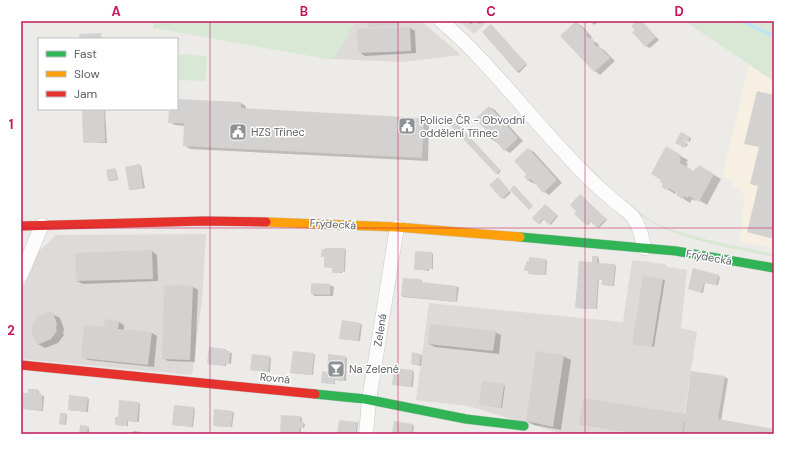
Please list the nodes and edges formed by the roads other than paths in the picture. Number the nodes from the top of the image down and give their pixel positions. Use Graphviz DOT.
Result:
graph roads {
  1 [pos="441,21"];
  2 [pos="42,225"];
  3 [pos="21,226"];
  4 [pos="397,227"];
  5 [pos="644,248"];
  6 [pos="774,268"];
  7 [pos="21,275"];
  8 [pos="21,365"];
  9 [pos="369,400"];
  10 [pos="524,426"];
  11 [pos="366,434"];
  1 -- 5 [label="street"];
  2 -- 3 [label="main road, Frýdecká"];
  2 -- 4 [label="main road, Frýdecká"];
  2 -- 7 [label="street"];
  4 -- 5 [label="main road, Frýdecká"];
  4 -- 9 [label="street, Zelená"];
  5 -- 6 [label="main road, Frýdecká"];
  8 -- 9 [label="main road, Rovná"];
  9 -- 10 [label="main road, Rovná"];
  9 -- 11 [label="street, Zelená"];
}
